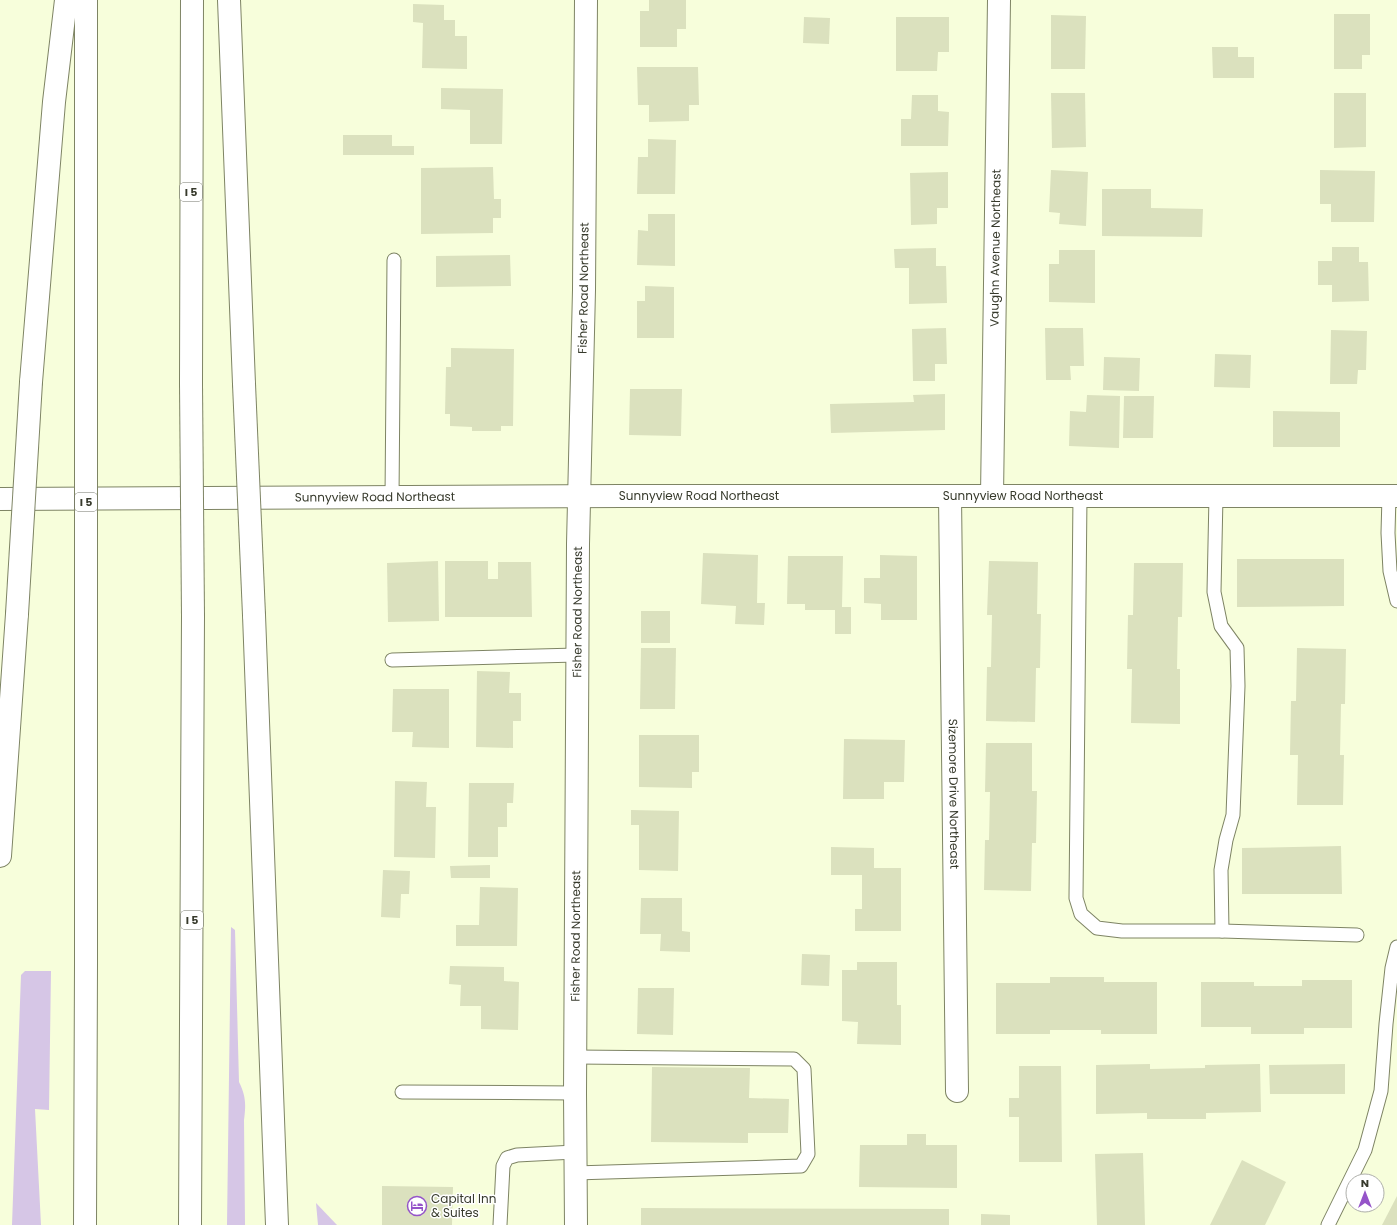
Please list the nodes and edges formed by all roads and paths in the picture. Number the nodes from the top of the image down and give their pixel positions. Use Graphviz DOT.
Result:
graph roads {
  1 [pos="66,0"];
  2 [pos="86,0"];
  3 [pos="192,0"];
  4 [pos="229,0"];
  5 [pos="586,0"];
  6 [pos="999,0"];
  7 [pos="394,260"];
  8 [pos="950,496"];
  9 [pos="992,496"];
  10 [pos="1080,496"];
  11 [pos="1216,496"];
  12 [pos="1393,496"];
  13 [pos="578,497"];
  14 [pos="392,498"];
  15 [pos="0,499"];
  16 [pos="1397,601"];
  17 [pos="577,655"];
  18 [pos="392,660"];
  19 [pos="0,856"];
  20 [pos="1222,931"];
  21 [pos="1357,935"];
  22 [pos="1397,947"];
  23 [pos="575,1057"];
  24 [pos="956,1091"];
  25 [pos="402,1092"];
  26 [pos="575,1093"];
  27 [pos="575,1152"];
  28 [pos="575,1174"];
  29 [pos="85,1225"];
  30 [pos="190,1225"];
  31 [pos="277,1225"];
  32 [pos="500,1225"];
  33 [pos="576,1225"];
  34 [pos="1328,1225"];
  1 -- 19 [label="main road, bridge"];
  2 -- 29 [label="main road, I 5, bridge"];
  3 -- 30 [label="main road, I 5, bridge"];
  4 -- 31 [label="main road, bridge"];
  5 -- 13 [label="main road, Fisher Road Northeast"];
  6 -- 9 [label="main road, Vaughn Avenue Northeast"];
  7 -- 14 [label="lane"];
  8 -- 9 [label="main road, Sunnyview Road Northeast"];
  8 -- 13 [label="main road, Sunnyview Road Northeast"];
  8 -- 24 [label="main road, Sizemore Drive Northeast"];
  9 -- 10 [label="main road, Sunnyview Road Northeast"];
  10 -- 11 [label="main road, Sunnyview Road Northeast"];
  10 -- 20 [label="lane"];
  11 -- 12 [label="main road, Sunnyview Road Northeast"];
  11 -- 20 [label="lane"];
  12 -- 16 [label="lane"];
  13 -- 14 [label="main road, Sunnyview Road Northeast"];
  13 -- 17 [label="main road, Fisher Road Northeast"];
  14 -- 15 [label="main road, Sunnyview Road Northeast"];
  17 -- 18 [label="lane"];
  17 -- 23 [label="main road, Fisher Road Northeast"];
  20 -- 21 [label="lane"];
  22 -- 34 [label="lane"];
  23 -- 26 [label="main road, Fisher Road Northeast"];
  23 -- 28 [label="lane"];
  25 -- 26 [label="lane"];
  26 -- 27 [label="main road, Fisher Road Northeast"];
  27 -- 28 [label="main road, Fisher Road Northeast"];
  27 -- 32 [label="lane"];
  28 -- 33 [label="main road, Fisher Road Northeast"];
}
